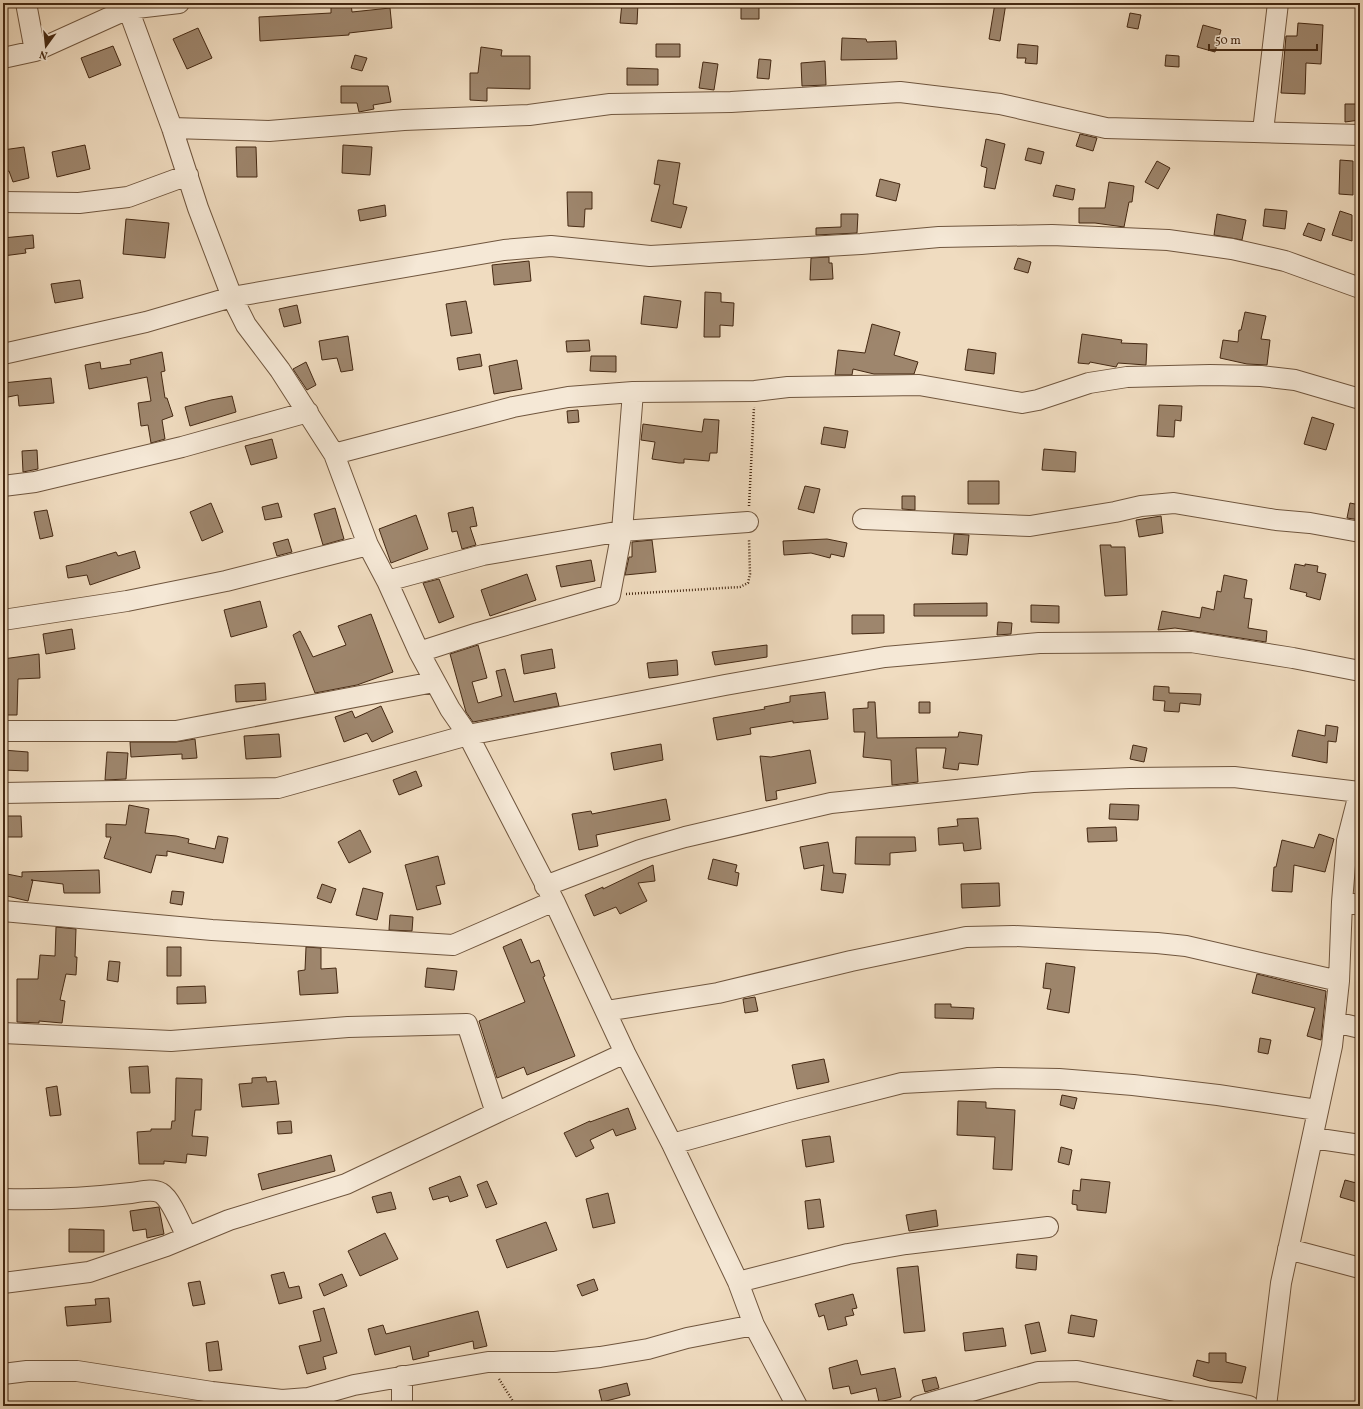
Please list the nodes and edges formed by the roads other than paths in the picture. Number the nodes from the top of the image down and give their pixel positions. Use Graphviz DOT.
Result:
graph roads {
  1 [pos="26,3"];
  2 [pos="179,3"];
  3 [pos="1278,3"];
  4 [pos="127,6"];
  5 [pos="35,51"];
  6 [pos="3,58"];
  7 [pos="172,128"];
  8 [pos="1263,131"];
  9 [pos="1360,135"];
  10 [pos="188,175"];
  11 [pos="3,202"];
  12 [pos="1360,288"];
  13 [pos="232,298"];
  14 [pos="3,354"];
  15 [pos="633,392"];
  16 [pos="1360,399"];
  17 [pos="308,412"];
  18 [pos="334,454"];
  19 [pos="3,486"];
  20 [pos="863,519"];
  21 [pos="748,522"];
  22 [pos="622,531"];
  23 [pos="1360,532"];
  24 [pos="368,545"];
  25 [pos="387,581"];
  26 [pos="3,620"];
  27 [pos="419,652"];
  28 [pos="1360,671"];
  29 [pos="434,682"];
  30 [pos="3,731"];
  31 [pos="468,735"];
  32 [pos="1360,791"];
  33 [pos="3,794"];
  34 [pos="550,893"];
  35 [pos="1351,903"];
  36 [pos="3,911"];
  37 [pos="1339,982"];
  38 [pos="606,1011"];
  39 [pos="1335,1022"];
  40 [pos="1360,1028"];
  41 [pos="3,1033"];
  42 [pos="625,1053"];
  43 [pos="1317,1110"];
  44 [pos="496,1113"];
  45 [pos="1312,1138"];
  46 [pos="672,1144"];
  47 [pos="1360,1145"];
  48 [pos="3,1199"];
  49 [pos="1048,1227"];
  50 [pos="188,1237"];
  51 [pos="1288,1249"];
  52 [pos="1360,1268"];
  53 [pos="738,1282"];
  54 [pos="3,1283"];
  55 [pos="754,1325"];
  56 [pos="3,1374"];
  57 [pos="402,1376"];
  58 [pos="213,1399"];
  59 [pos="402,1406"];
  60 [pos="797,1406"];
  61 [pos="920,1406"];
  62 [pos="1249,1406"];
  63 [pos="1266,1406"];
  1 -- 5 [label="street"];
  2 -- 4 [label="street"];
  3 -- 8 [label="street"];
  4 -- 5 [label="street"];
  4 -- 7 [label="street"];
  5 -- 6 [label="street"];
  7 -- 8 [label="street"];
  7 -- 10 [label="street"];
  8 -- 9 [label="street"];
  10 -- 11 [label="street"];
  10 -- 13 [label="street"];
  12 -- 13 [label="street"];
  13 -- 14 [label="street"];
  13 -- 17 [label="street"];
  15 -- 16 [label="street"];
  15 -- 18 [label="street"];
  15 -- 22 [label="street"];
  17 -- 18 [label="street"];
  17 -- 19 [label="street"];
  18 -- 24 [label="street"];
  20 -- 23 [label="street"];
  21 -- 22 [label="street"];
  22 -- 25 [label="street"];
  22 -- 27 [label="street"];
  24 -- 25 [label="street"];
  24 -- 26 [label="street"];
  25 -- 27 [label="street"];
  27 -- 29 [label="street"];
  28 -- 31 [label="street"];
  29 -- 30 [label="street"];
  29 -- 31 [label="street"];
  31 -- 33 [label="street"];
  31 -- 34 [label="street"];
  32 -- 34 [label="street"];
  32 -- 35 [label="street"];
  34 -- 36 [label="street"];
  34 -- 38 [label="street"];
  35 -- 37 [label="street"];
  37 -- 38 [label="street"];
  37 -- 39 [label="street"];
  38 -- 42 [label="street"];
  39 -- 40 [label="street"];
  39 -- 43 [label="street"];
  41 -- 44 [label="street"];
  42 -- 44 [label="street"];
  42 -- 46 [label="street"];
  43 -- 45 [label="street"];
  43 -- 46 [label="street"];
  44 -- 50 [label="street"];
  45 -- 47 [label="street"];
  45 -- 51 [label="street"];
  46 -- 53 [label="street"];
  48 -- 50 [label="street"];
  49 -- 53 [label="street"];
  50 -- 54 [label="street"];
  51 -- 52 [label="street"];
  51 -- 63 [label="street"];
  53 -- 55 [label="street"];
  55 -- 57 [label="street"];
  55 -- 60 [label="street"];
  56 -- 58 [label="street"];
  57 -- 58 [label="street"];
  57 -- 59 [label="street"];
  61 -- 62 [label="street"];
}
